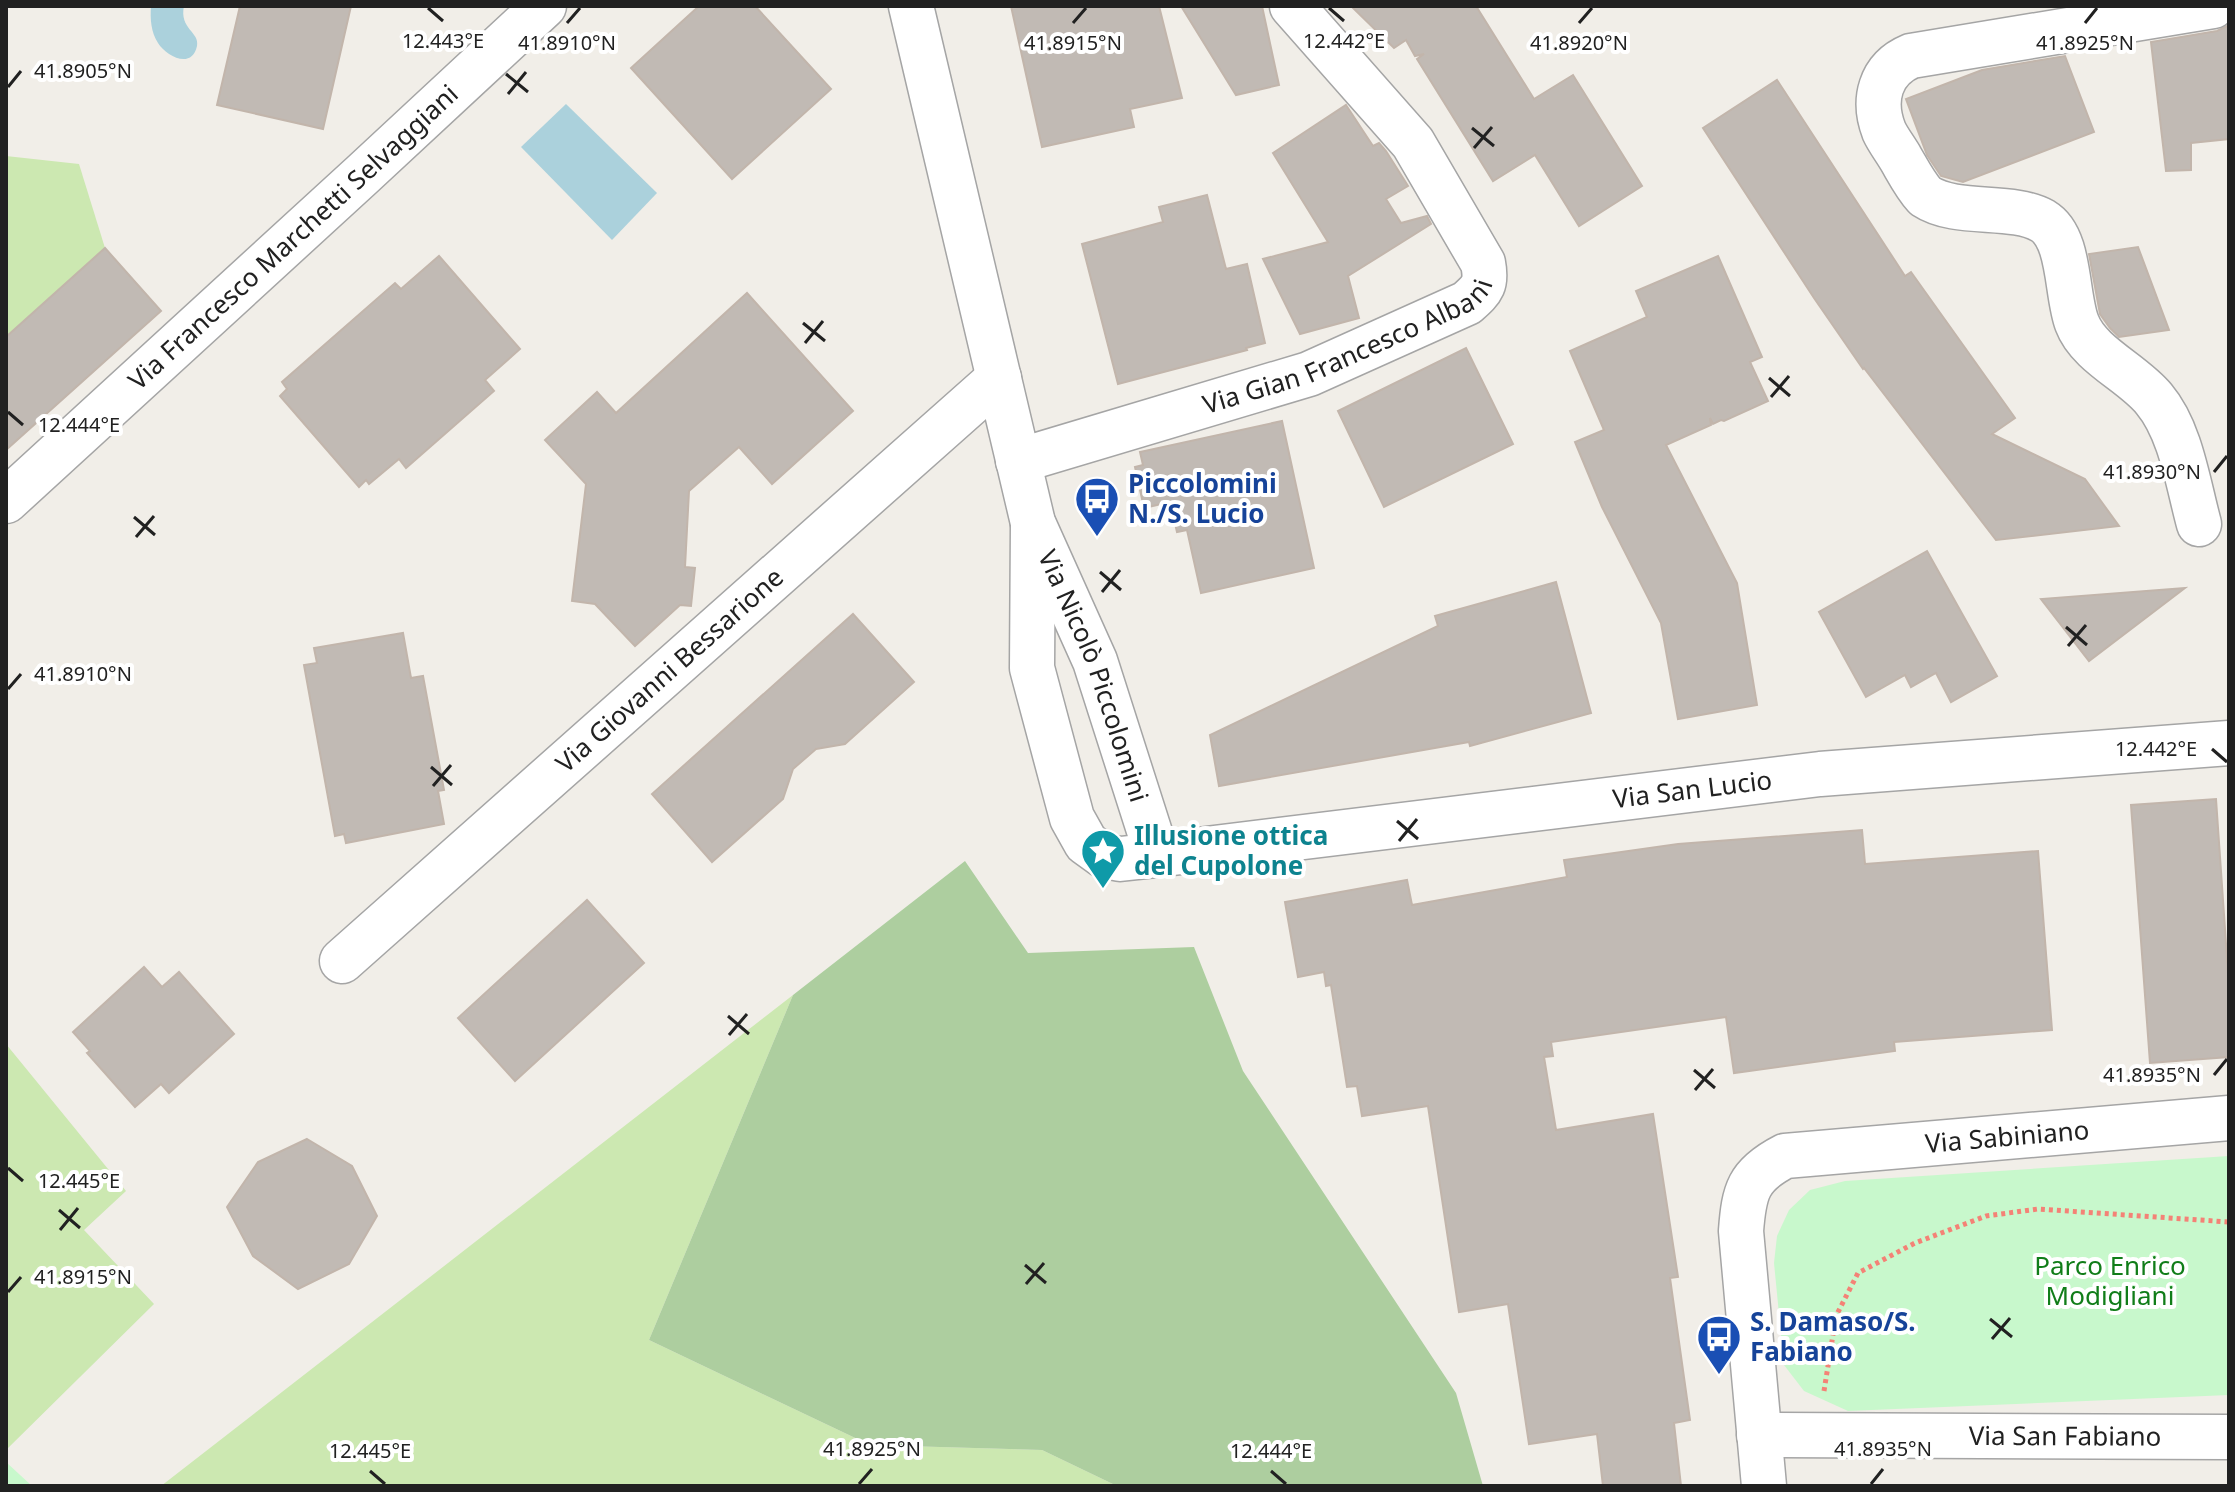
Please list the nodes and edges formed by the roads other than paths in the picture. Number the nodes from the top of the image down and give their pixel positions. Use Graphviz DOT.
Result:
graph roads {
  1 [pos="544,6"];
  2 [pos="911,6"];
  3 [pos="1292,6"];
  4 [pos="2213,6"];
  5 [pos="999,378"];
  6 [pos="1018,461"];
  7 [pos="6,501"];
  8 [pos="1033,523"];
  9 [pos="2199,524"];
  10 [pos="2229,743"];
  11 [pos="1157,855"];
  12 [pos="342,961"];
  13 [pos="2229,1118"];
  14 [pos="1759,1435"];
  15 [pos="2229,1437"];
  16 [pos="1764,1486"];
  1 -- 7 [label="street, Via Francesco Marchetti Selvaggiani"];
  2 -- 5 [label="street, Via Nicolò Piccolomini"];
  3 -- 6 [label="street, Via Gian Francesco Albani"];
  4 -- 9 [label="street"];
  5 -- 6 [label="street, Via Nicolò Piccolomini"];
  5 -- 12 [label="street, Via Giovanni Bessarione"];
  6 -- 8 [label="street, Via Nicolò Piccolomini"];
  8 -- 11 [label="street, Via Nicolò Piccolomini"];
  8 -- 11 [label="street, Via Nicolò Piccolomini"];
  10 -- 11 [label="street, Via San Lucio"];
  13 -- 14 [label="street, Via Sabiniano"];
  14 -- 15 [label="street, Via San Fabiano"];
  14 -- 16 [label="street"];
}
